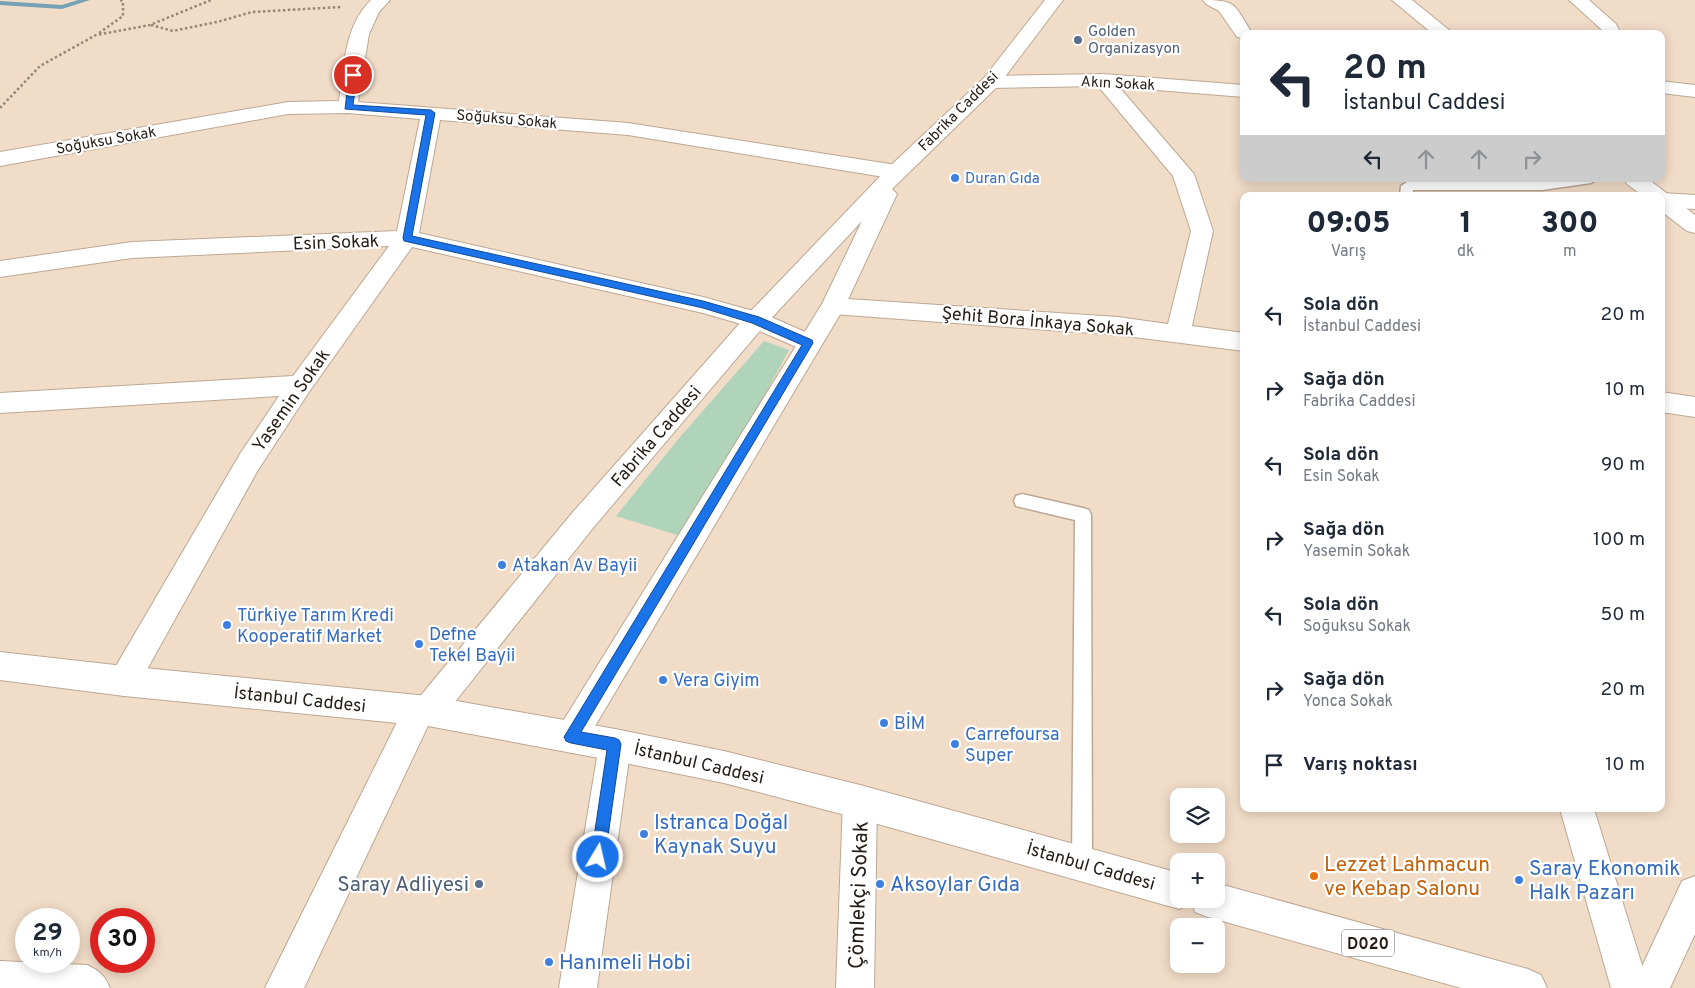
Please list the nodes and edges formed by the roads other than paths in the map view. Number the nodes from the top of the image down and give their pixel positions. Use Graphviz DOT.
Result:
graph roads {
  1 [pos="1054,0"];
  2 [pos="1212,0"];
  3 [pos="1402,0"];
  4 [pos="1578,0"];
  5 [pos="377,2"];
  6 [pos="1241,30"];
  7 [pos="1440,30"];
  8 [pos="1611,30"];
  9 [pos="1103,80"];
  10 [pos="991,82"];
  11 [pos="1665,87"];
  12 [pos="1240,91"];
  13 [pos="1695,91"];
  14 [pos="348,107"];
  15 [pos="431,113"];
  16 [pos="0,159"];
  17 [pos="896,172"];
  18 [pos="1570,182"];
  19 [pos="1638,182"];
  20 [pos="1406,192"];
  21 [pos="1651,192"];
  22 [pos="1665,199"];
  23 [pos="1695,202"];
  24 [pos="1665,203"];
  25 [pos="1695,226"];
  26 [pos="408,238"];
  27 [pos="0,269"];
  28 [pos="832,306"];
  29 [pos="756,320"];
  30 [pos="1178,334"];
  31 [pos="1240,342"];
  32 [pos="808,343"];
  33 [pos="300,385"];
  34 [pos="0,403"];
  35 [pos="1665,403"];
  36 [pos="1695,408"];
  37 [pos="1022,501"];
  38 [pos="0,666"];
  39 [pos="124,681"];
  40 [pos="423,711"];
  41 [pos="571,737"];
  42 [pos="615,744"];
  43 [pos="860,802"];
  44 [pos="1578,812"];
  45 [pos="1082,864"];
  46 [pos="1170,888"];
  47 [pos="1695,894"];
  48 [pos="1225,904"];
  49 [pos="0,980"];
  50 [pos="91,988"];
  51 [pos="284,988"];
  52 [pos="578,988"];
  53 [pos="855,988"];
  54 [pos="1527,988"];
  55 [pos="1630,988"];
  56 [pos="1651,988"];
  1 -- 10 [label="main road, Fabrika Caddesi"];
  2 -- 6 [label="main road"];
  3 -- 7 [label="main road"];
  4 -- 8 [label="main road"];
  5 -- 14 [label="main road"];
  9 -- 10 [label="main road, Akın Sokak"];
  9 -- 12 [label="main road, Akın Sokak"];
  9 -- 30 [label="main road"];
  10 -- 17 [label="main road, Fabrika Caddesi"];
  11 -- 13 [label="main road"];
  14 -- 15 [label="main road, Soğuksu Sokak"];
  14 -- 16 [label="main road, Soğuksu Sokak"];
  15 -- 17 [label="main road, Soğuksu Sokak"];
  15 -- 26 [label="main road, Yasemin Sokak"];
  17 -- 28 [label="main road, Fabrika Caddesi"];
  17 -- 29 [label="main road, Fabrika Caddesi"];
  18 -- 20 [label="lane"];
  19 -- 21 [label="main road"];
  22 -- 23 [label="main road"];
  24 -- 25 [label="main road"];
  26 -- 27 [label="main road, Esin Sokak"];
  26 -- 29 [label="main road, Esin Sokak"];
  26 -- 33 [label="main road, Yasemin Sokak"];
  28 -- 30 [label="main road, Şehit Bora İnkaya Sokak"];
  28 -- 32 [label="main road, Fabrika Caddesi"];
  29 -- 32 [label="main road, Esin Sokak"];
  29 -- 40 [label="main road, Fabrika Caddesi"];
  30 -- 31 [label="main road, Şehit Bora İnkaya Sokak"];
  32 -- 41 [label="main road, Fabrika Caddesi"];
  33 -- 34 [label="main road"];
  33 -- 39 [label="main road, Yasemin Sokak"];
  35 -- 36 [label="main road"];
  37 -- 45 [label="lane"];
  38 -- 39 [label="main road, İstanbul Caddesi"];
  39 -- 40 [label="main road, İstanbul Caddesi"];
  40 -- 41 [label="main road, İstanbul Caddesi"];
  40 -- 51 [label="main road, Fabrika Caddesi"];
  41 -- 42 [label="main road, İstanbul Caddesi"];
  42 -- 43 [label="main road, İstanbul Caddesi"];
  42 -- 52 [label="main road"];
  43 -- 45 [label="main road, İstanbul Caddesi"];
  43 -- 53 [label="main road, Çömlekçi Sokak"];
  44 -- 55 [label="main road"];
  45 -- 46 [label="main road, İstanbul Caddesi"];
  47 -- 56 [label="main road"];
  48 -- 54 [label="main road, D020"];
  49 -- 50 [label="main road"];
}
